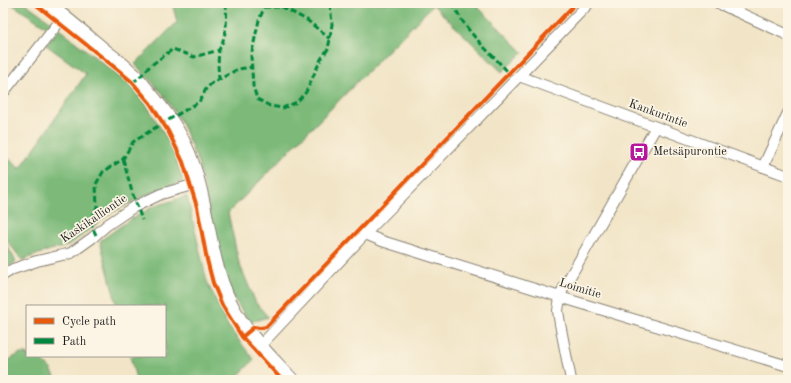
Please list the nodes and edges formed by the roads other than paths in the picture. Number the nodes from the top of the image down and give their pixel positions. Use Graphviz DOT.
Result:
graph roads {
  1 [pos="47,3"];
  2 [pos="589,3"];
  3 [pos="718,3"];
  4 [pos="64,16"];
  5 [pos="788,35"];
  6 [pos="519,76"];
  7 [pos="3,93"];
  8 [pos="788,113"];
  9 [pos="656,127"];
  10 [pos="763,167"];
  11 [pos="788,176"];
  12 [pos="199,183"];
  13 [pos="365,234"];
  14 [pos="3,275"];
  15 [pos="560,297"];
  16 [pos="260,346"];
  17 [pos="788,366"];
  18 [pos="292,380"];
  19 [pos="571,380"];
  1 -- 4 [label="street"];
  2 -- 6 [label="street"];
  3 -- 5 [label="street"];
  4 -- 7 [label="street"];
  4 -- 12 [label="street"];
  6 -- 9 [label="street, Kankurintie"];
  6 -- 13 [label="street"];
  8 -- 10 [label="street"];
  9 -- 10 [label="street, Kankurintie"];
  9 -- 15 [label="street"];
  10 -- 11 [label="street, Kankurintie"];
  12 -- 14 [label="street, Kaskikalliontie"];
  12 -- 16 [label="street"];
  13 -- 15 [label="street, Loimitie"];
  13 -- 16 [label="street"];
  15 -- 17 [label="street, Loimitie"];
  15 -- 19 [label="street"];
  16 -- 18 [label="street"];
}
